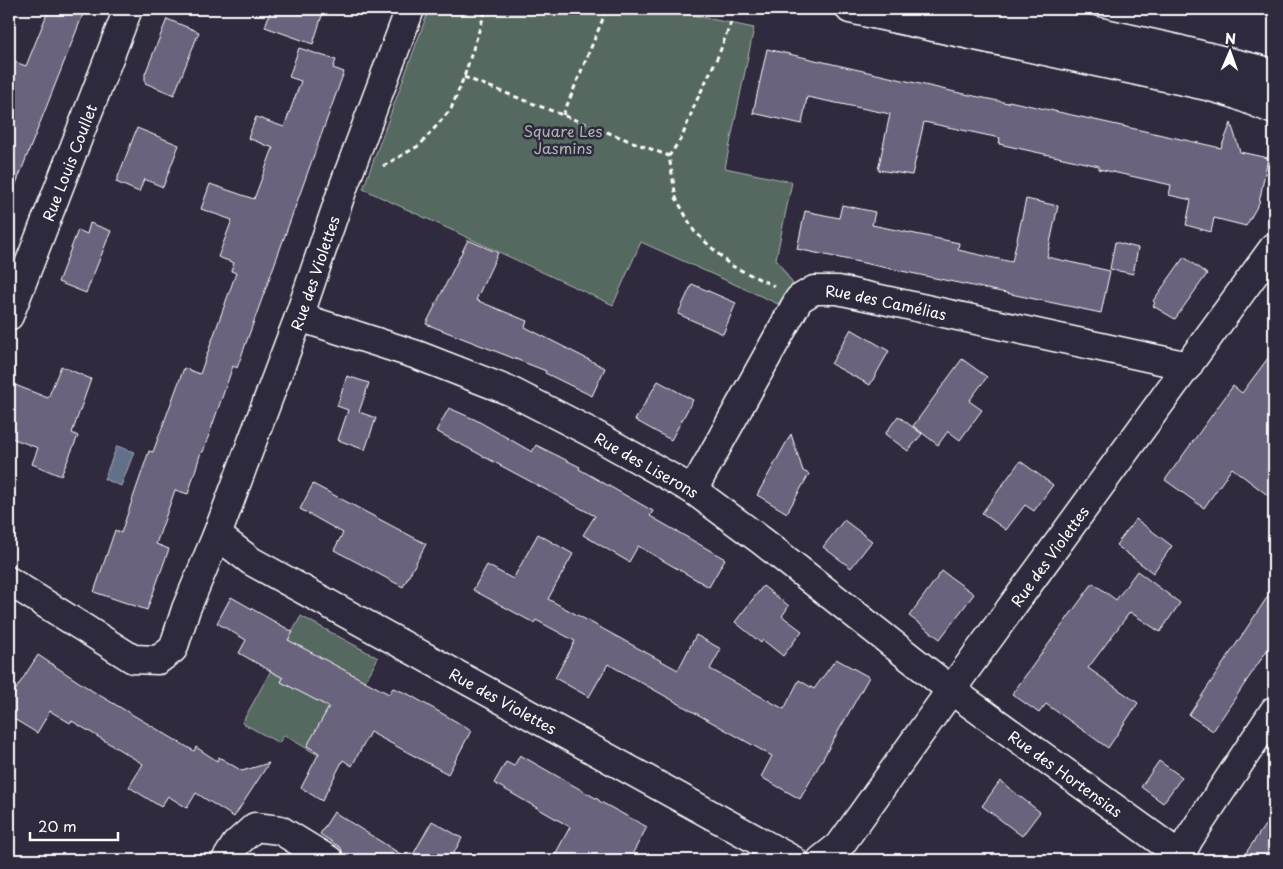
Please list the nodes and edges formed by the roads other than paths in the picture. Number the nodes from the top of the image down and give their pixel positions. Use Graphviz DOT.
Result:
graph roads {
  1 [pos="128,9"];
  2 [pos="410,9"];
  3 [pos="850,9"];
  4 [pos="927,9"];
  5 [pos="996,9"];
  6 [pos="1046,14"];
  7 [pos="1272,78"];
  8 [pos="1274,110"];
  9 [pos="1274,247"];
  10 [pos="9,316"];
  11 [pos="299,317"];
  12 [pos="1188,366"];
  13 [pos="693,490"];
  14 [pos="217,535"];
  15 [pos="9,581"];
  16 [pos="951,690"];
  17 [pos="1274,711"];
  18 [pos="1179,858"];
  19 [pos="226,860"];
  20 [pos="329,860"];
  21 [pos="793,860"];
  22 [pos="821,860"];
  1 -- 10 [label="street, Rue Louis Coullet"];
  2 -- 11 [label="street, Rue des Violettes"];
  3 -- 8 [label="street"];
  4 -- 7 [label="lane"];
  5 -- 6 [label="street"];
  6 -- 7 [label="street"];
  9 -- 12 [label="street, Rue des Violettes"];
  11 -- 13 [label="street, Rue des Liserons"];
  11 -- 14 [label="street, Rue des Violettes"];
  12 -- 13 [label="street, Rue des Camélias"];
  12 -- 16 [label="street, Rue des Violettes"];
  13 -- 16 [label="street, Rue des Liserons"];
  14 -- 15 [label="street, Rue des Violettes"];
  14 -- 21 [label="street, Rue des Violettes"];
  16 -- 18 [label="street, Rue des Hortensias"];
  16 -- 22 [label="street, Rue des Violettes"];
  17 -- 18 [label="street"];
  19 -- 20 [label="street"];
}
